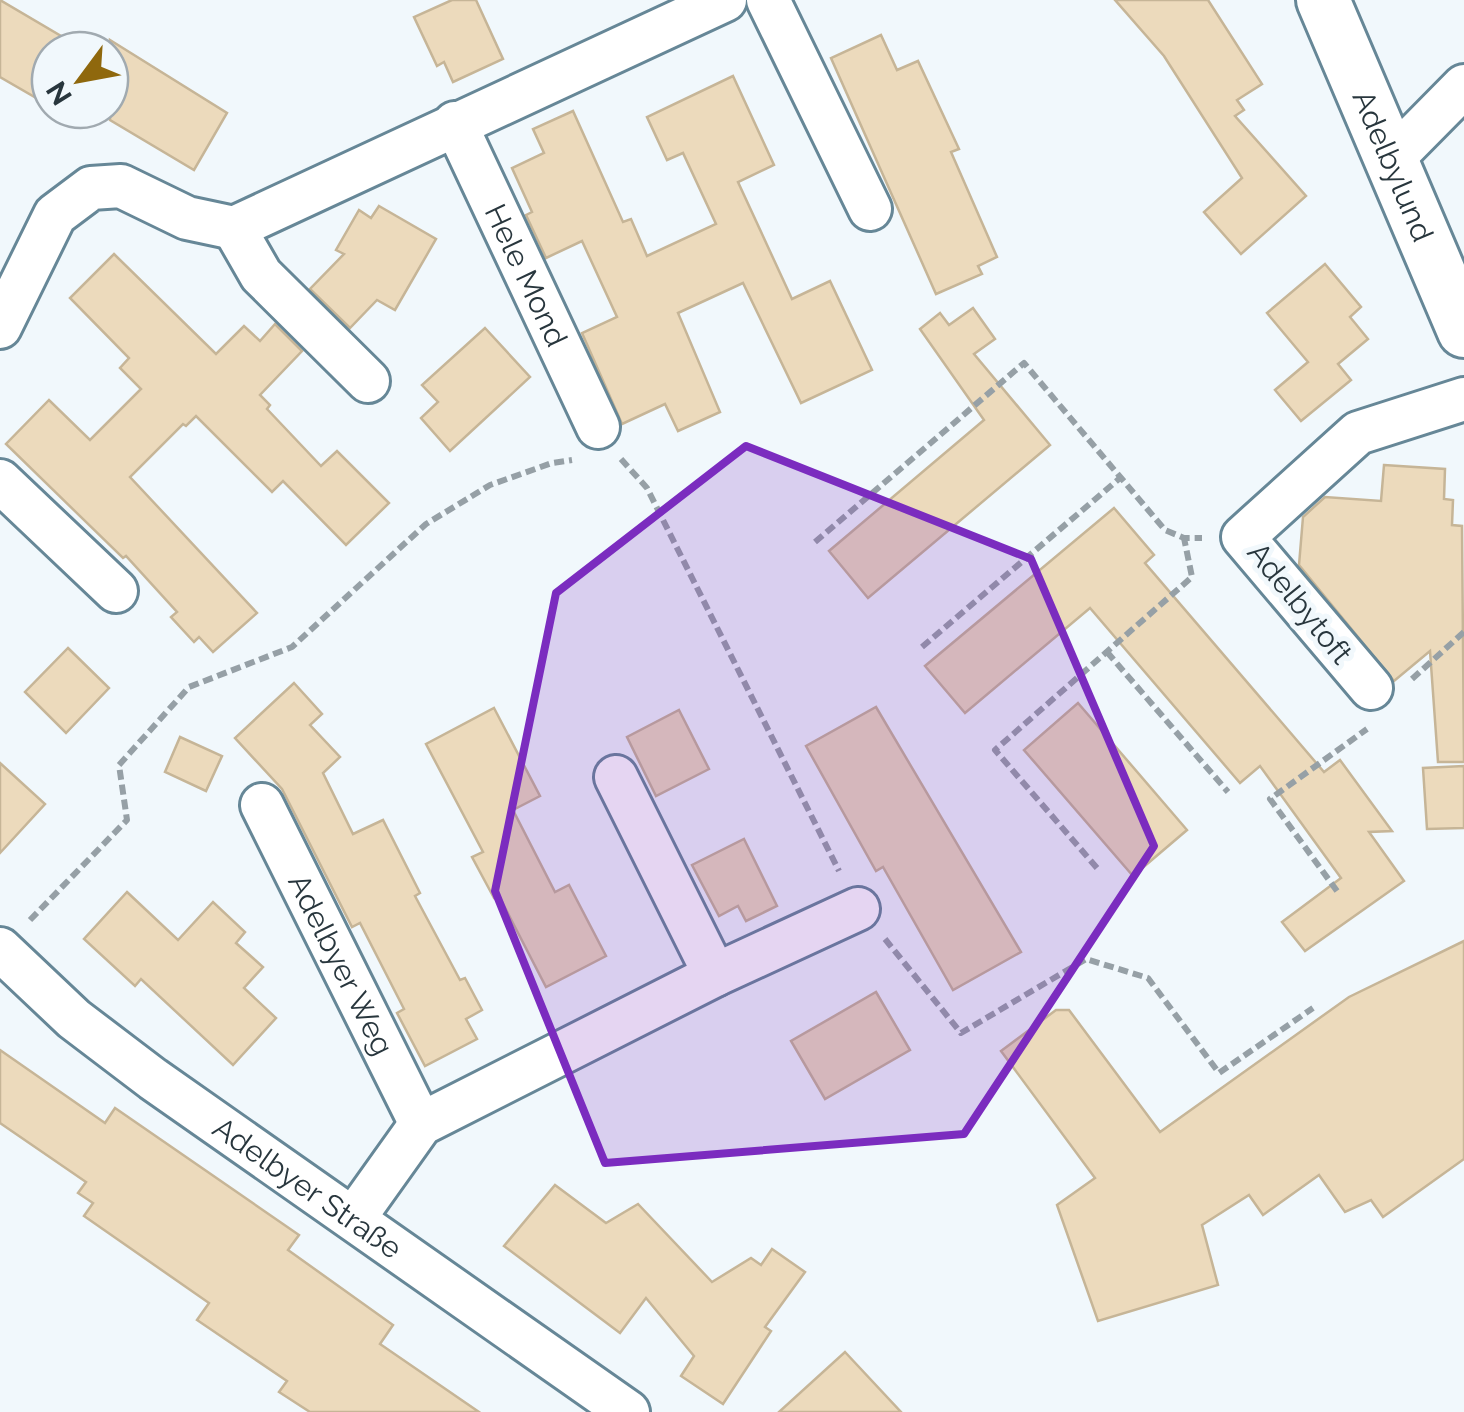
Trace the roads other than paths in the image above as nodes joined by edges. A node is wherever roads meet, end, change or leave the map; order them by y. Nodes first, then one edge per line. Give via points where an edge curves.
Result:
1 (725, 0) edge
2 (768, 0) edge
3 (1323, 0) edge
4 (675, 10) edge
5 (1464, 86) edge
6 (454, 123) junction
7 (1392, 158) junction
8 (870, 209) dead end
9 (234, 228) junction
10 (0, 327) edge
11 (1464, 332) edge
12 (368, 382) dead end
13 (1464, 399) edge
14 (608, 441) road end
15 (0, 482) edge
16 (116, 591) dead end
17 (1381, 699) road end
18 (616, 777) dead end
19 (262, 805) dead end
20 (858, 909) road end
21 (0, 950) edge
22 (716, 975) junction
23 (421, 1124) junction
24 (354, 1218) junction
25 (616, 1408) edge

1 - 4 street
2 - 8 street
3 - 7 street, Adelbylund
4 - 6 street
5 - 7 street
6 - 9 street
6 - 14 street, Hele Mond
7 - 11 street, Adelbylund
9 - 10 street via 187,218 122,186 91,188 56,215
9 - 12 street via 261,275
13 - 17 street, Adelbytoft via 1358,433 1243,537
15 - 16 street
18 - 22 street
19 - 23 street, Adelbyer Weg
20 - 22 street
21 - 24 street, Adelbyer Straße via 74,1019
22 - 23 street
23 - 24 street
24 - 25 street, Adelbyer Straße

